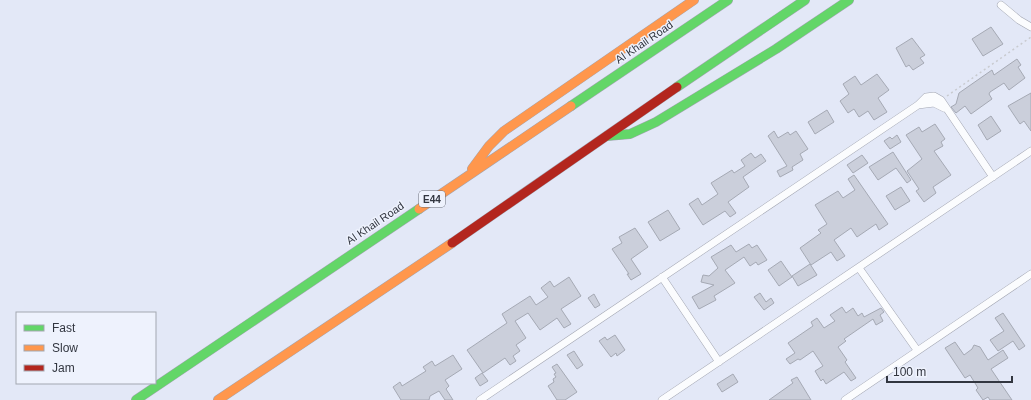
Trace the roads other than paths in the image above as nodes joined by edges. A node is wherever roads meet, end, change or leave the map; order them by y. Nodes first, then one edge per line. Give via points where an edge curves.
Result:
1 (694, 0) edge
2 (728, 0) edge
3 (805, 0) edge
4 (849, 0) edge
5 (1000, 5) dead end
6 (1031, 27) edge
7 (918, 105) junction
8 (946, 110) junction
9 (607, 136) junction
10 (1031, 151) edge
11 (470, 174) junction
12 (993, 176) junction
13 (859, 268) junction
14 (1031, 274) edge
15 (662, 277) junction
16 (917, 350) junction
17 (719, 362) junction
18 (136, 400) edge
19 (218, 400) edge
20 (480, 400) edge
21 (662, 400) edge
22 (845, 400) edge

1 - 11 highway via 504,131 488,146
2 - 11 highway, Al Khail Road / E44
3 - 9 highway
4 - 9 highway via 776,49 656,122 630,134
5 - 6 street
7 - 8 street via 934,102
7 - 8 street via 934,96 941,100
7 - 15 street
8 - 12 street
9 - 19 highway
10 - 12 street
11 - 18 highway, Al Khail Road / E44
12 - 13 street
13 - 16 street
13 - 17 street
14 - 16 street
15 - 17 street
15 - 20 street
16 - 22 street
17 - 21 street

